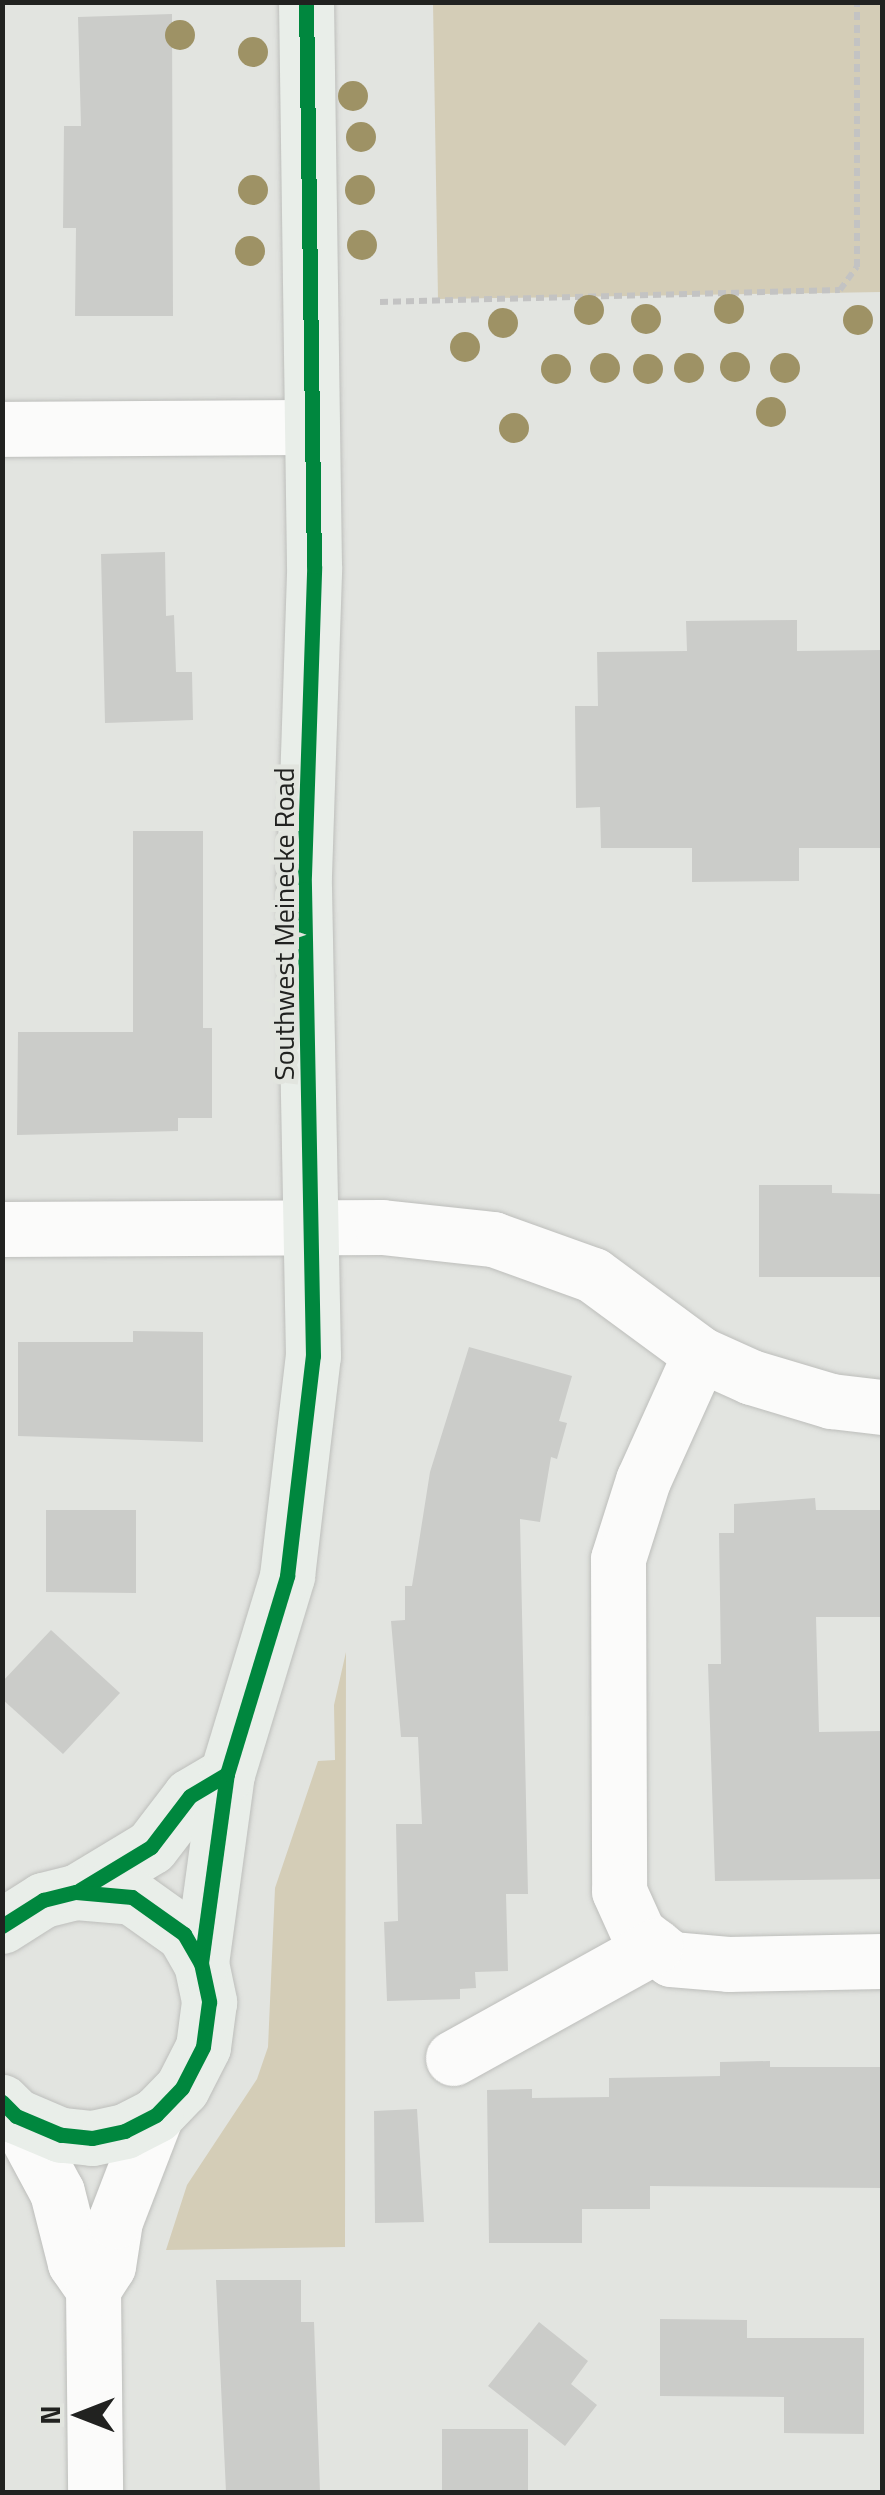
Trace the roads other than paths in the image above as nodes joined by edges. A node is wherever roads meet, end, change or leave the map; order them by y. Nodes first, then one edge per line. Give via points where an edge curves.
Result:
1 (306, 2) edge
2 (312, 427) junction
3 (2, 429) edge
4 (2, 1229) edge
5 (312, 1230) junction
6 (700, 1354) junction
7 (882, 1407) edge
8 (227, 1774) junction
9 (76, 1892) junction
10 (3, 1925) edge
11 (654, 1946) junction
12 (882, 1961) edge
13 (201, 1962) junction
14 (453, 2058) dead end
15 (9, 2109) edge
16 (156, 2114) junction
17 (93, 2289) junction
18 (95, 2492) edge

1 - 2 main road, Southwest Meinecke Road
2 - 3 street
2 - 5 main road, Southwest Meinecke Road via 304,874
4 - 5 street
5 - 6 street via 428,1230 537,1251 592,1275
5 - 8 main road, Southwest Meinecke Road via 313,1356 301,1495 266,1660
6 - 7 street via 796,1392
6 - 11 street via 625,1528 614,1590 619,1890 638,1932
8 - 9 main road via 190,1796 151,1847
8 - 13 main road, Southwest Meinecke Road
9 - 10 main road via 42,1900
9 - 13 main road via 109,1892 150,1907 184,1934
11 - 12 street via 697,1963
11 - 14 street
13 - 16 main road via 209,2002 203,2047 182,2088
15 - 16 main road via 61,2135 92,2138
15 - 17 street via 57,2192 76,2263
16 - 17 street via 115,2220 108,2266
17 - 18 street

